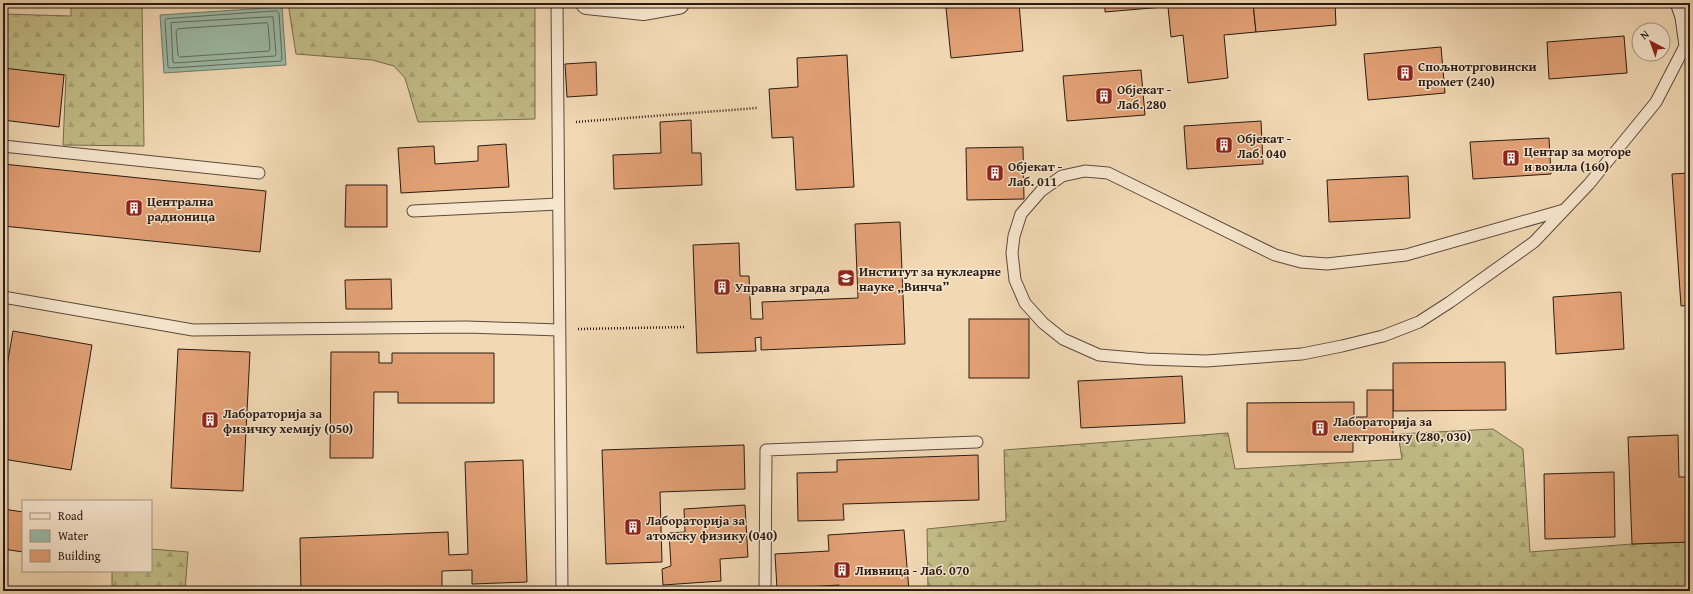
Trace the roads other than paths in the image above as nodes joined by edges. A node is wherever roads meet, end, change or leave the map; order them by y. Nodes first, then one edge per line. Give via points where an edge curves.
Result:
1 (557, 3) edge
2 (588, 3) edge
3 (678, 3) edge
4 (1676, 3) edge
5 (1690, 4) edge
6 (1685, 18) edge
7 (3, 146) edge
8 (259, 173) dead end
9 (558, 204) junction
10 (1564, 210) junction
11 (413, 212) dead end
12 (3, 297) edge
13 (559, 330) junction
14 (977, 442) dead end
15 (562, 591) edge
16 (765, 591) edge

1 - 9 lane
2 - 3 street via 644,9
4 - 6 lane
5 - 6 lane
6 - 10 lane via 1685,46 1656,102 1589,184
7 - 8 lane
9 - 11 lane
9 - 13 lane
10 - 10 lane via 1534,242 1419,322 1383,336 1302,354 1206,361 1099,356 1063,339 1043,324 1025,303 1015,280 1012,253 1021,214 1041,191 1062,176 1086,171 1108,173 1275,255 1327,264 1406,255
12 - 13 lane via 194,330 459,327
13 - 15 lane
14 - 16 lane via 766,450

